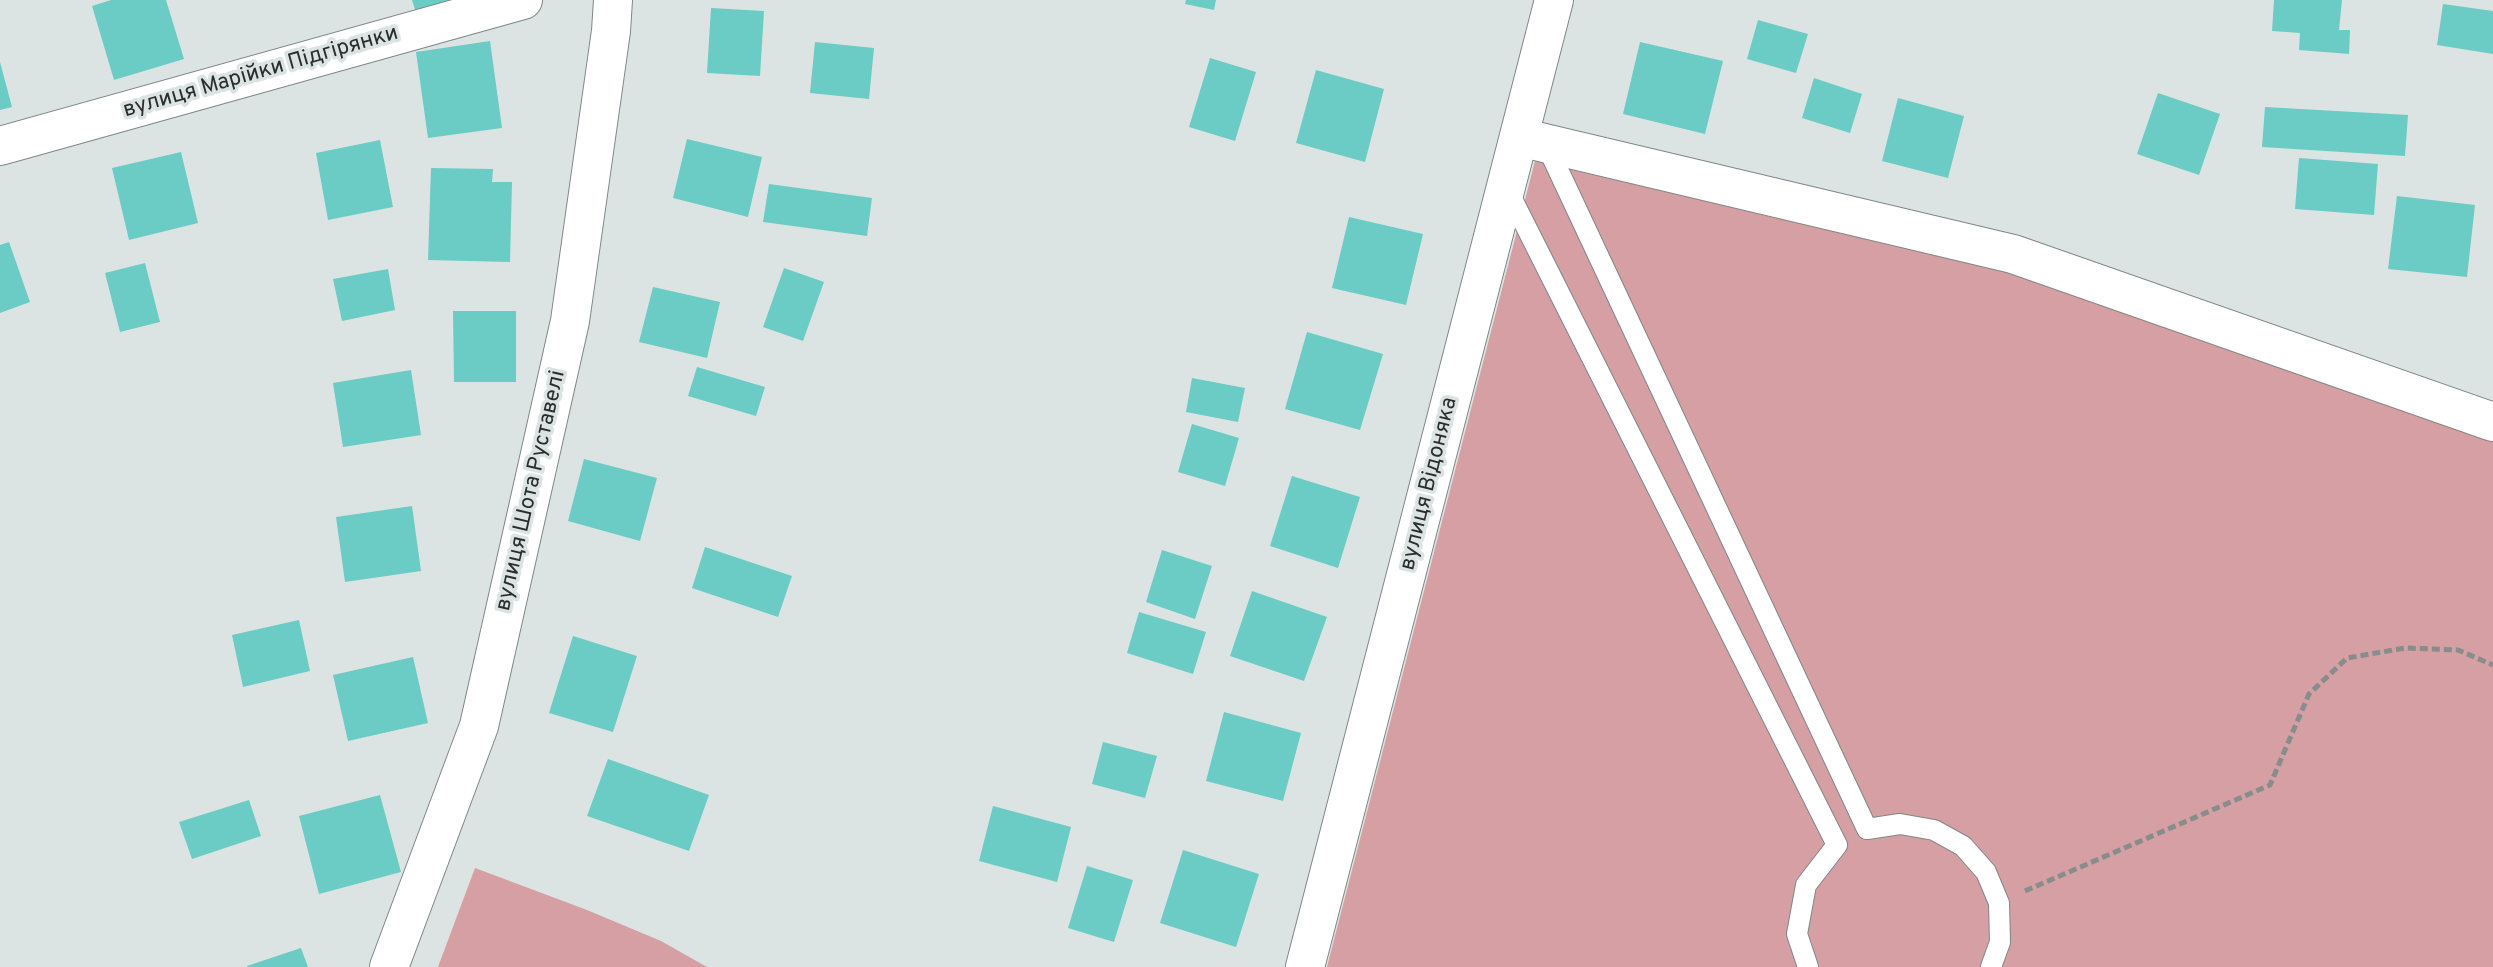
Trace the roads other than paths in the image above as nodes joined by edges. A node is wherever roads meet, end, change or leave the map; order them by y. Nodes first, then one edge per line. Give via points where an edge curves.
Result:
1 (523, 0) edge
2 (613, 0) edge
3 (1554, 0) edge
4 (1533, 140) junction
5 (0, 146) edge
6 (1507, 188) junction
7 (2493, 422) edge
8 (389, 967) edge
9 (1305, 967) edge
10 (1808, 967) edge
11 (1991, 967) edge

1 - 5 street, вулиця Марійки Підгірянки
2 - 8 street, вулиця Шота Руставелі via 570,321 482,710
3 - 4 street, вулиця Відоняка
4 - 6 street, вулиця Відоняка
4 - 7 street via 2013,254
4 - 11 lane via 1867,829 1900,824 1934,830 1963,846 1986,872 1999,903 2000,942
6 - 9 street, вулиця Відоняка
6 - 10 lane via 1837,845 1806,885 1797,934

